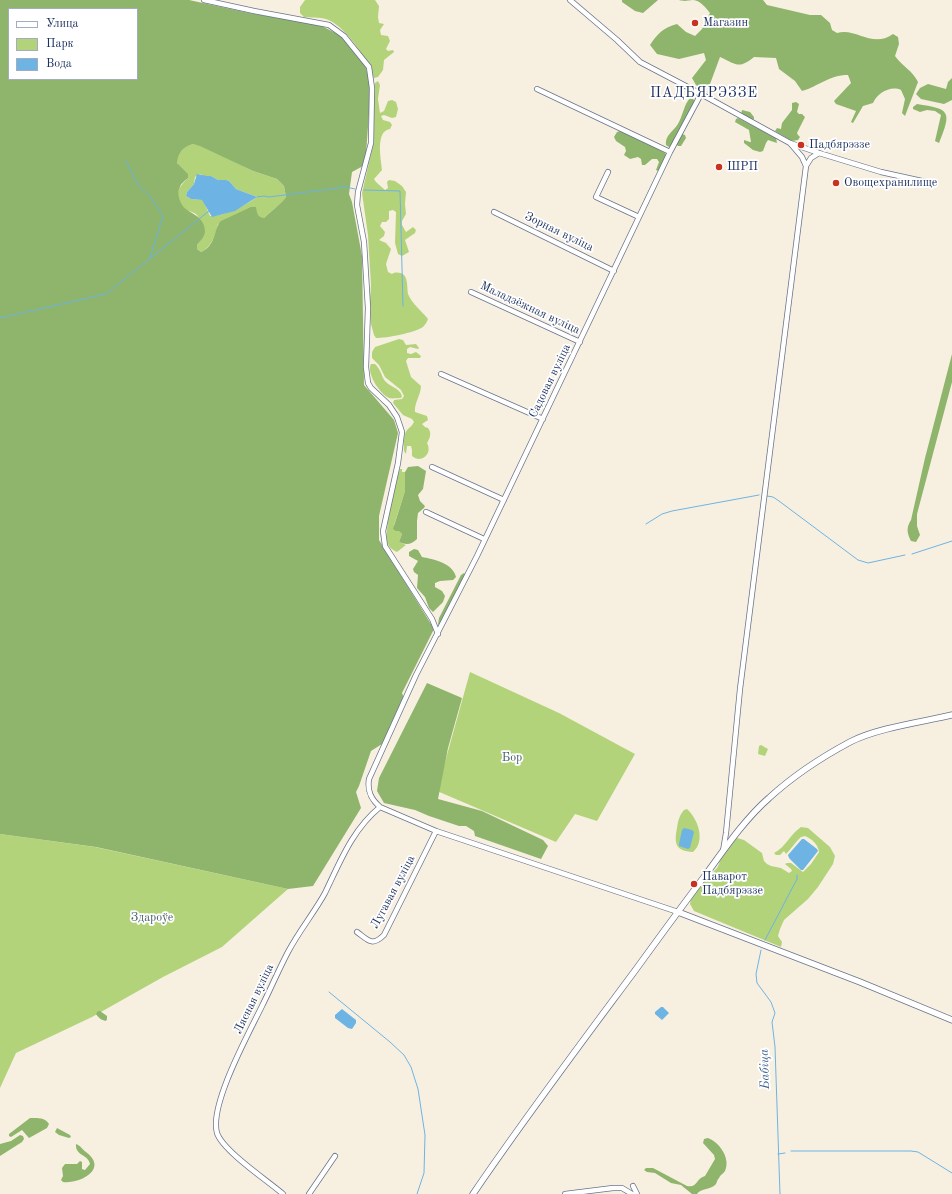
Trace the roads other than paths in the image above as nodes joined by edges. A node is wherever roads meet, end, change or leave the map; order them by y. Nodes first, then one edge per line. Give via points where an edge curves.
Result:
1 (204, 0) edge
2 (570, 0) edge
3 (537, 89) dead end
4 (701, 94) junction
5 (790, 143) junction
6 (670, 152) junction
7 (819, 153) junction
8 (806, 166) junction
9 (608, 172) dead end
10 (931, 183) dead end
11 (494, 212) dead end
12 (639, 217) junction
13 (614, 271) junction
14 (471, 292) dead end
15 (580, 342) junction
16 (441, 374) dead end
17 (543, 419) junction
18 (432, 467) dead end
19 (504, 500) junction
20 (426, 512) dead end
21 (484, 539) junction
22 (438, 634) junction
23 (952, 715) edge
24 (380, 807) junction
25 (436, 831) junction
26 (726, 833) junction
27 (734, 837) junction
28 (723, 851) junction
29 (678, 912) junction
30 (357, 932) dead end
31 (952, 1020) edge
32 (335, 1156) dead end
33 (633, 1186) dead end
34 (283, 1194) edge
35 (309, 1194) edge
36 (473, 1194) edge
37 (565, 1194) edge
38 (632, 1194) edge
39 (638, 1194) edge

1 - 22 street via 328,25 344,36 369,67 372,88 371,144 357,205 364,242 368,308 366,367 368,383 389,405 397,417 402,432 383,539 432,619
2 - 4 street via 640,62
3 - 6 street
4 - 5 street
4 - 6 street, Садовая вуліца
5 - 7 street
5 - 8 street
6 - 12 street, Садовая вуліца
7 - 8 street via 811,158
7 - 10 street via 881,172
8 - 26 street via 741,681
9 - 12 street via 596,197
11 - 13 street, Зорная вуліца
12 - 13 street, Садовая вуліца
13 - 15 street, Садовая вуліца
14 - 15 street, Маладзёжная вуліца
15 - 17 street, Садовая вуліца
16 - 17 street
17 - 19 street, Садовая вуліца
18 - 19 street
19 - 21 street, Садовая вуліца
20 - 21 street
21 - 22 street, Садовая вуліца
22 - 24 street, Садовая вуліца via 416,675 369,779 370,793
23 - 27 street via 852,741 820,760 769,797
24 - 25 street
24 - 34 street, Лясная вуліца via 361,826 349,844 324,893 287,952 236,1059 218,1112 216,1124 224,1144
25 - 29 street
25 - 30 street, Лугавая вуліца via 384,935 372,942
26 - 27 street
26 - 28 street
27 - 28 street
28 - 29 street
29 - 31 street
29 - 36 street
32 - 35 street
33 - 39 street
37 - 38 street via 612,1188 622,1188

